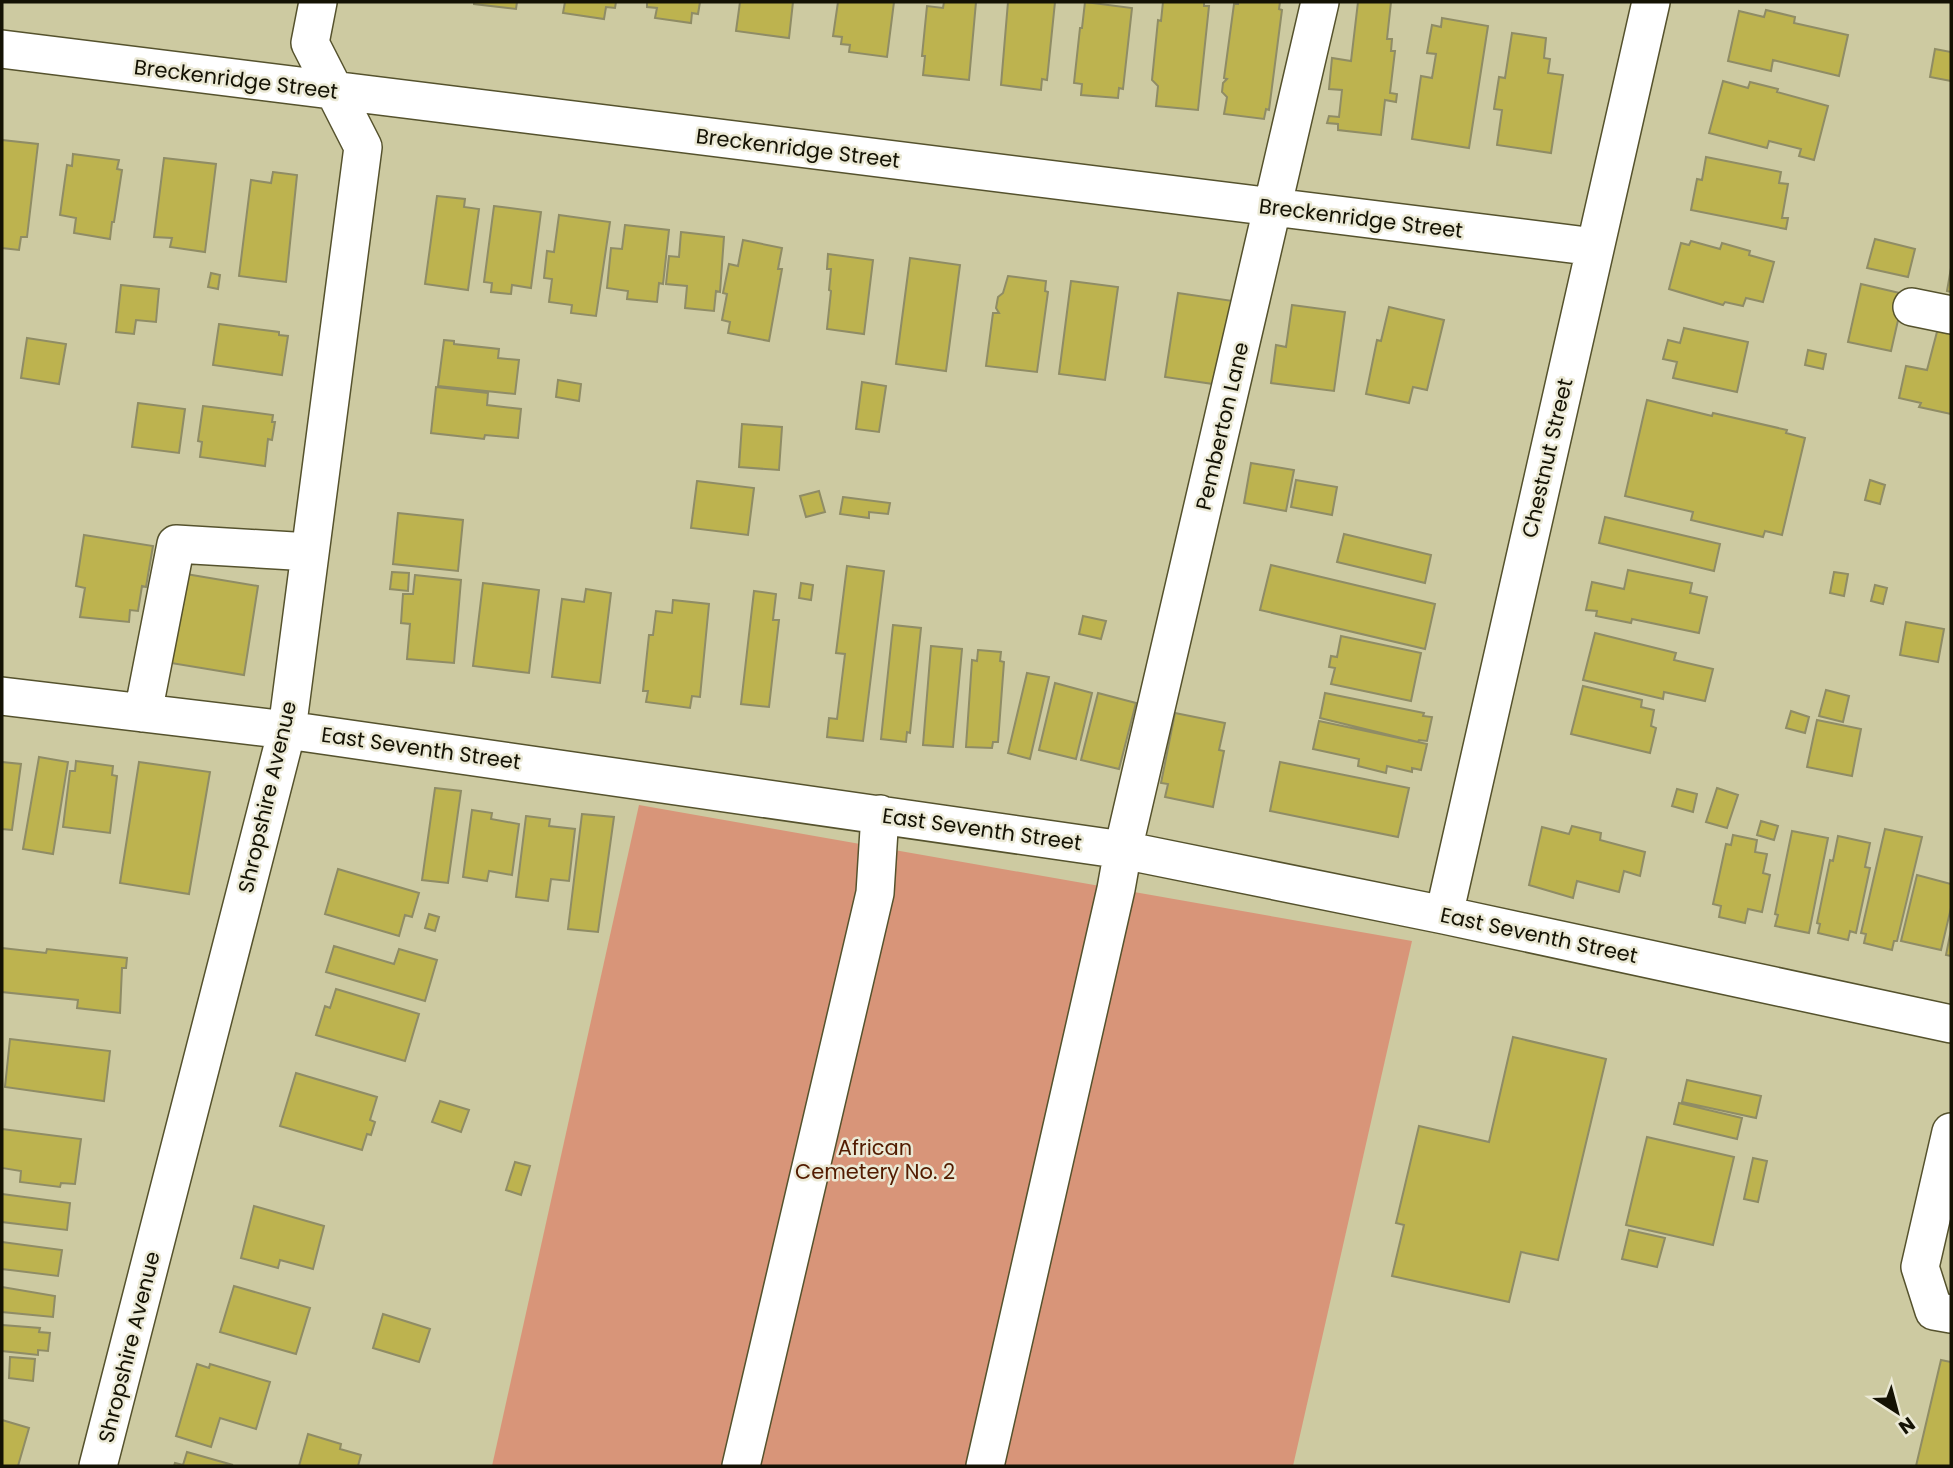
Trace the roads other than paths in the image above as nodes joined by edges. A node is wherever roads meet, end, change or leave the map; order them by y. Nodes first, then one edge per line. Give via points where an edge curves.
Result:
1 (318, 2) edge
2 (1321, 2) edge
3 (1651, 2) edge
4 (2, 49) edge
5 (332, 91) junction
6 (1273, 207) junction
7 (1595, 247) junction
8 (1912, 307) dead end
9 (1951, 315) edge
10 (310, 552) junction
11 (2, 696) edge
12 (143, 713) junction
13 (287, 730) junction
14 (880, 814) junction
15 (1123, 850) junction
16 (1444, 915) junction
17 (1951, 1024) edge
18 (1951, 1132) edge
19 (1951, 1314) edge
20 (98, 1466) edge
21 (741, 1466) edge
22 (985, 1466) edge

1 - 5 street, Shropshire Avenue via 310,43
2 - 6 street, Pemberton Lane
3 - 7 street, Chestnut Street
4 - 5 street, Breckenridge Street
5 - 6 street, Breckenridge Street
5 - 10 street, Shropshire Avenue via 363,147
6 - 7 street, Breckenridge Street
6 - 15 street, Pemberton Lane
7 - 16 street, Chestnut Street
8 - 9 street
10 - 12 street via 176,544
10 - 13 street, Shropshire Avenue
11 - 12 street, East Seventh Street
12 - 13 street, East Seventh Street
13 - 14 street, East Seventh Street
13 - 20 street, Shropshire Avenue
14 - 15 street, East Seventh Street
14 - 21 street via 874,893
15 - 16 street, East Seventh Street
15 - 22 street, Pemberton Lane
16 - 17 street, East Seventh Street
18 - 19 street via 1920,1267 1934,1311

